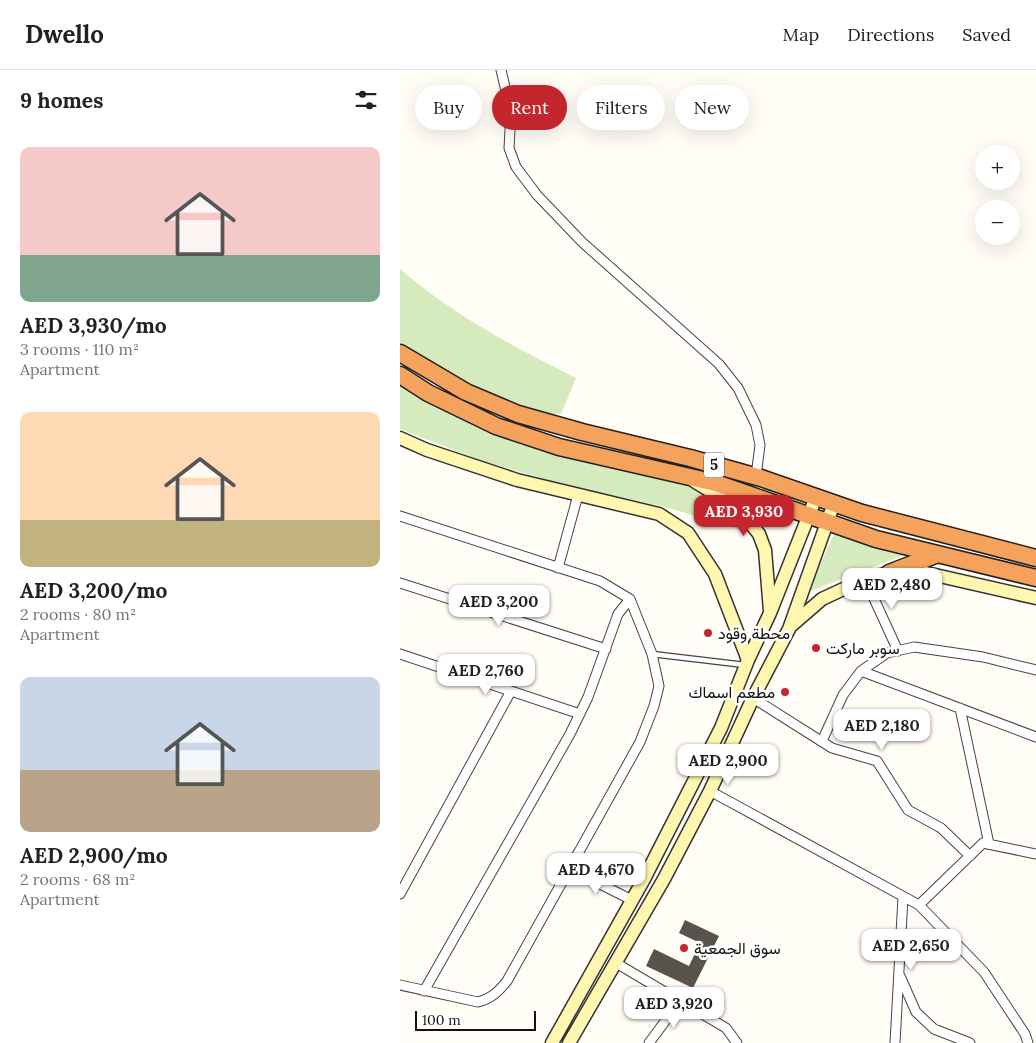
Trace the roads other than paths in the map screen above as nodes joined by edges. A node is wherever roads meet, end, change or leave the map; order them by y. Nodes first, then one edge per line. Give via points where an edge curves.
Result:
1 (501, 70) edge
2 (400, 353) edge
3 (400, 375) edge
4 (400, 438) edge
5 (756, 476) junction
6 (688, 477) junction
7 (578, 494) junction
8 (816, 497) junction
9 (834, 503) junction
10 (400, 516) edge
11 (810, 516) junction
12 (826, 522) junction
13 (938, 554) junction
14 (1036, 558) edge
15 (558, 568) junction
16 (889, 573) junction
17 (1036, 578) edge
18 (865, 579) junction
19 (400, 583) edge
20 (1036, 598) edge
21 (630, 599) junction
22 (770, 613) junction
23 (789, 629) junction
24 (606, 649) junction
25 (898, 651) junction
26 (400, 654) edge
27 (652, 654) junction
28 (747, 663) junction
29 (1036, 670) edge
30 (861, 671) junction
31 (511, 691) junction
32 (753, 698) junction
33 (960, 708) junction
34 (580, 714) junction
35 (1036, 737) edge
36 (822, 741) junction
37 (692, 785) junction
38 (709, 793) junction
39 (989, 844) junction
40 (1036, 854) edge
41 (970, 856) junction
42 (570, 869) junction
43 (400, 894) edge
44 (904, 897) junction
45 (632, 900) junction
46 (919, 906) junction
47 (616, 964) junction
48 (899, 973) junction
49 (400, 985) edge
50 (424, 991) junction
51 (680, 1001) junction
52 (653, 1041) edge
53 (552, 1043) edge
54 (569, 1043) edge
55 (737, 1043) edge
56 (895, 1043) edge
57 (970, 1043) edge
58 (1028, 1043) edge

1 - 5 street via 510,112 509,148 516,167 537,195 582,242 719,364 738,388 756,424 760,445
2 - 5 highway, 5 via 466,392 518,414
3 - 6 highway, 5 via 428,393 496,426 559,447
4 - 7 street via 517,480
5 - 8 highway, 5
6 - 11 highway, 5 via 716,483
6 - 22 street via 727,501 759,534 765,550
7 - 15 street
7 - 28 street via 659,514 688,533 715,574
8 - 9 highway, 5
8 - 11 street
9 - 12 street
9 - 14 highway, 5
10 - 15 street
11 - 12 highway, 5
11 - 22 street
12 - 13 highway, 5 via 876,539
12 - 23 street
13 - 16 highway
13 - 17 highway, 5
15 - 21 street via 600,581
16 - 18 street
16 - 20 street via 922,572
18 - 23 street via 822,599
18 - 25 street
19 - 24 street
21 - 24 street via 618,614
21 - 27 street
22 - 28 street
23 - 32 street
24 - 34 street
25 - 29 street via 914,647 983,657
25 - 30 street via 887,653
26 - 31 street
27 - 28 lane
27 - 42 street via 659,686 654,706 640,742
28 - 37 street via 722,728
30 - 33 street
30 - 36 street via 843,695
31 - 34 street
31 - 43 street
32 - 36 street
32 - 38 street
33 - 35 street
33 - 39 street
34 - 50 street
36 - 41 street via 832,748 878,761 908,810 941,828
37 - 38 street
37 - 45 street
38 - 44 street
38 - 47 street
39 - 40 street
39 - 41 street via 983,843
41 - 46 street
42 - 45 street
42 - 50 street via 498,992 478,1002
44 - 46 street
44 - 48 street
45 - 53 street
46 - 58 street via 984,972
47 - 51 street
47 - 54 street
48 - 56 street
48 - 57 street via 916,1012 934,1028
49 - 50 street
51 - 52 street
51 - 55 street via 726,1028

